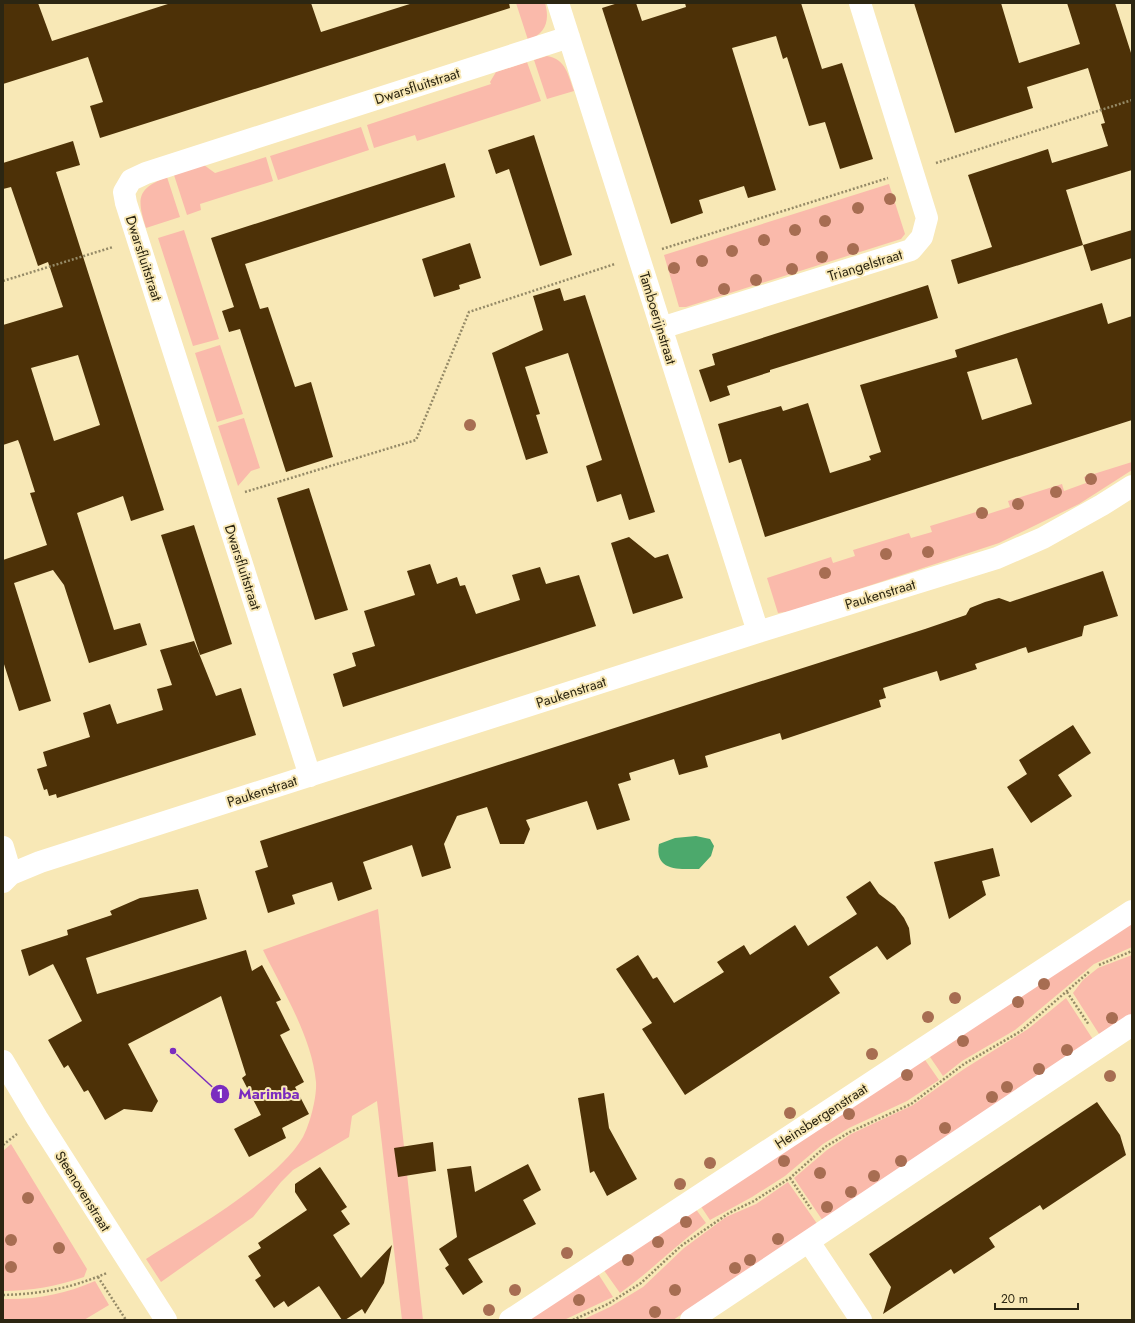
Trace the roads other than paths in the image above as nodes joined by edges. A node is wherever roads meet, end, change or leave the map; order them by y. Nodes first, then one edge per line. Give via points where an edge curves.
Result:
1 (558, 3) edge
2 (860, 3) edge
3 (569, 37) junction
4 (661, 328) junction
5 (1132, 486) edge
6 (758, 632) junction
7 (310, 776) junction
8 (3, 847) edge
9 (7, 878) edge
10 (1132, 911) edge
11 (1130, 1031) edge
12 (3, 1060) edge
13 (817, 1236) junction
14 (166, 1320) edge
15 (510, 1320) edge
16 (691, 1320) edge
17 (861, 1320) edge

1 - 3 street, Tamboerijnstraat
2 - 4 street, Triangelstraat via 927,218 922,237 911,250
3 - 4 street, Tamboerijnstraat
3 - 7 street, Dwarsfluitstraat via 146,173 132,180 124,192
4 - 6 street, Tamboerijnstraat
5 - 6 street, Paukenstraat via 1043,538 997,558
6 - 7 street, Paukenstraat
7 - 9 street, Paukenstraat via 40,862
8 - 9 street
10 - 15 street, Heinsbergenstraat
11 - 13 street via 1102,1046
12 - 14 street, Steenovenstraat via 37,1118
13 - 16 street
13 - 17 street

